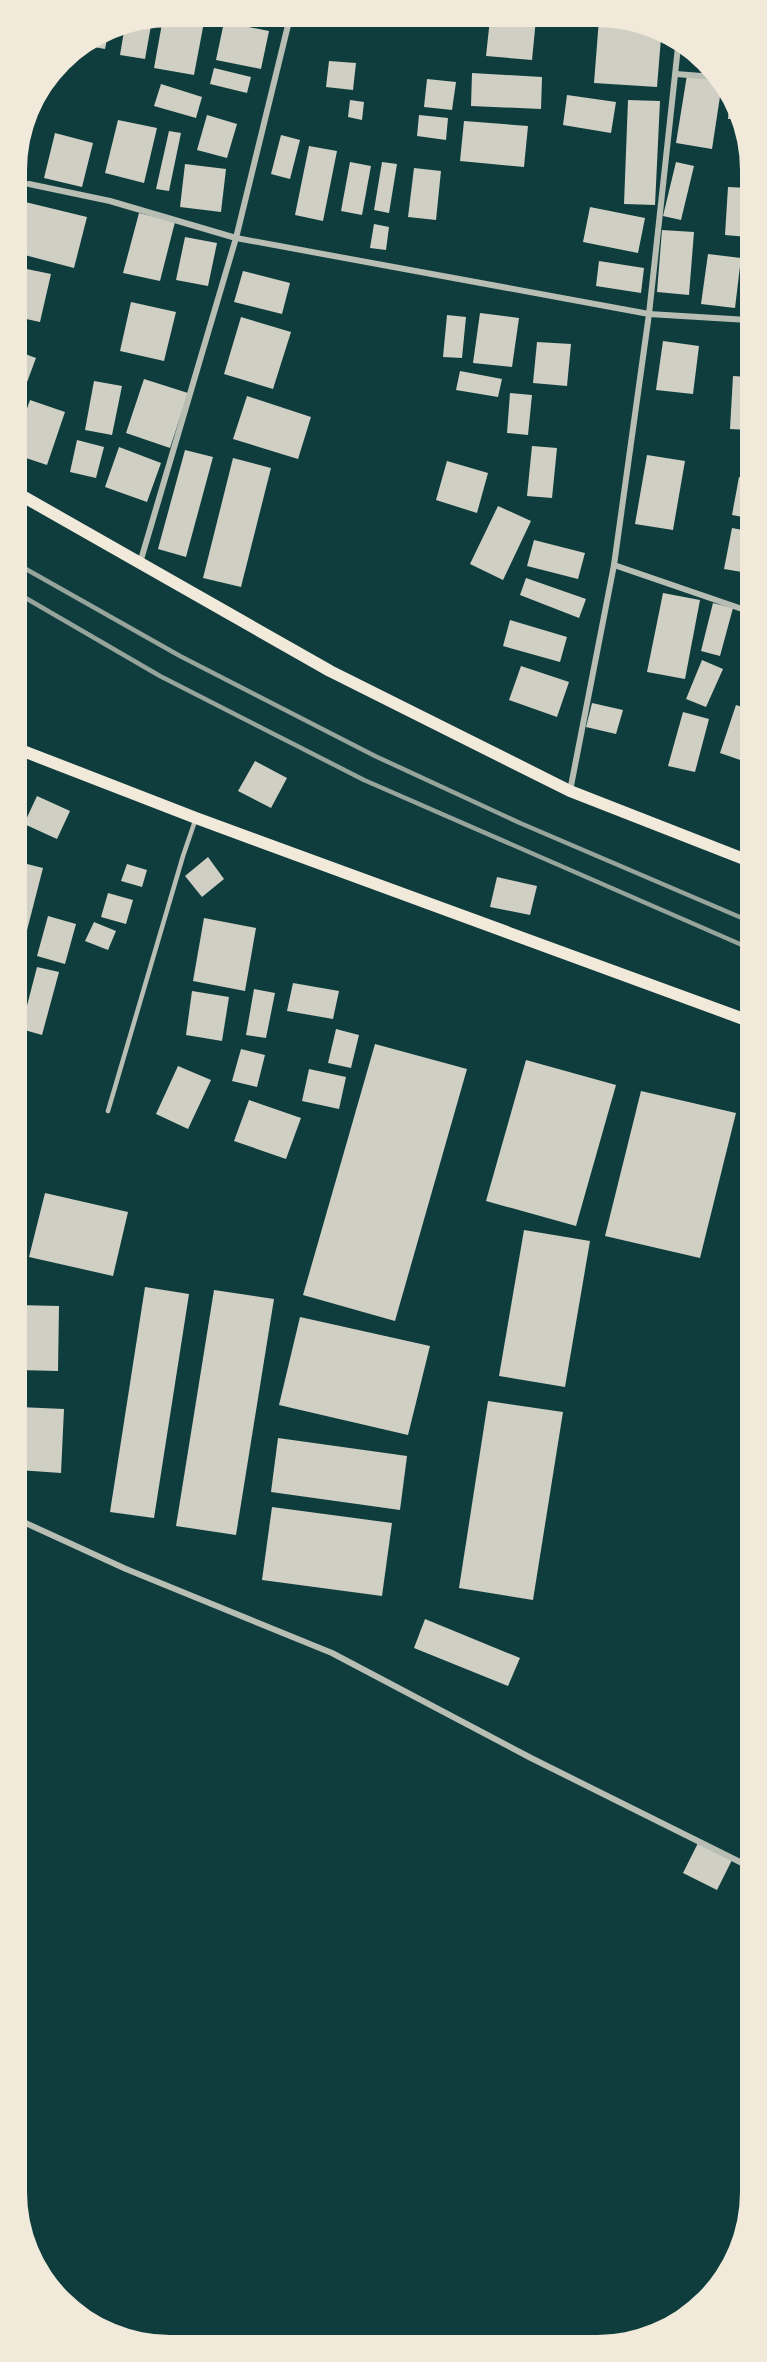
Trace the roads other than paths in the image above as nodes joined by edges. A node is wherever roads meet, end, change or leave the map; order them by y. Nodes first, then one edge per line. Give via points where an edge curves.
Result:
1 (288, 27) edge
2 (678, 52) edge
3 (676, 74) junction
4 (705, 76) edge
5 (29, 184) dead end
6 (236, 238) junction
7 (649, 314) junction
8 (740, 320) edge
9 (27, 499) edge
10 (140, 564) junction
11 (614, 565) junction
12 (740, 608) edge
13 (27, 752) edge
14 (570, 791) junction
15 (196, 818) junction
16 (740, 858) edge
17 (740, 1019) edge
18 (108, 1111) dead end
19 (27, 1524) edge
20 (740, 1862) edge

1 - 6 street
2 - 3 street
3 - 4 street
3 - 7 street
5 - 6 street via 110,201
6 - 7 street
6 - 10 street
7 - 8 street
7 - 11 street
9 - 10 main road
10 - 14 main road via 330,671
11 - 12 street
11 - 14 street
13 - 15 main road
14 - 16 main road
15 - 17 main road
15 - 18 lane
19 - 20 street via 332,1653

